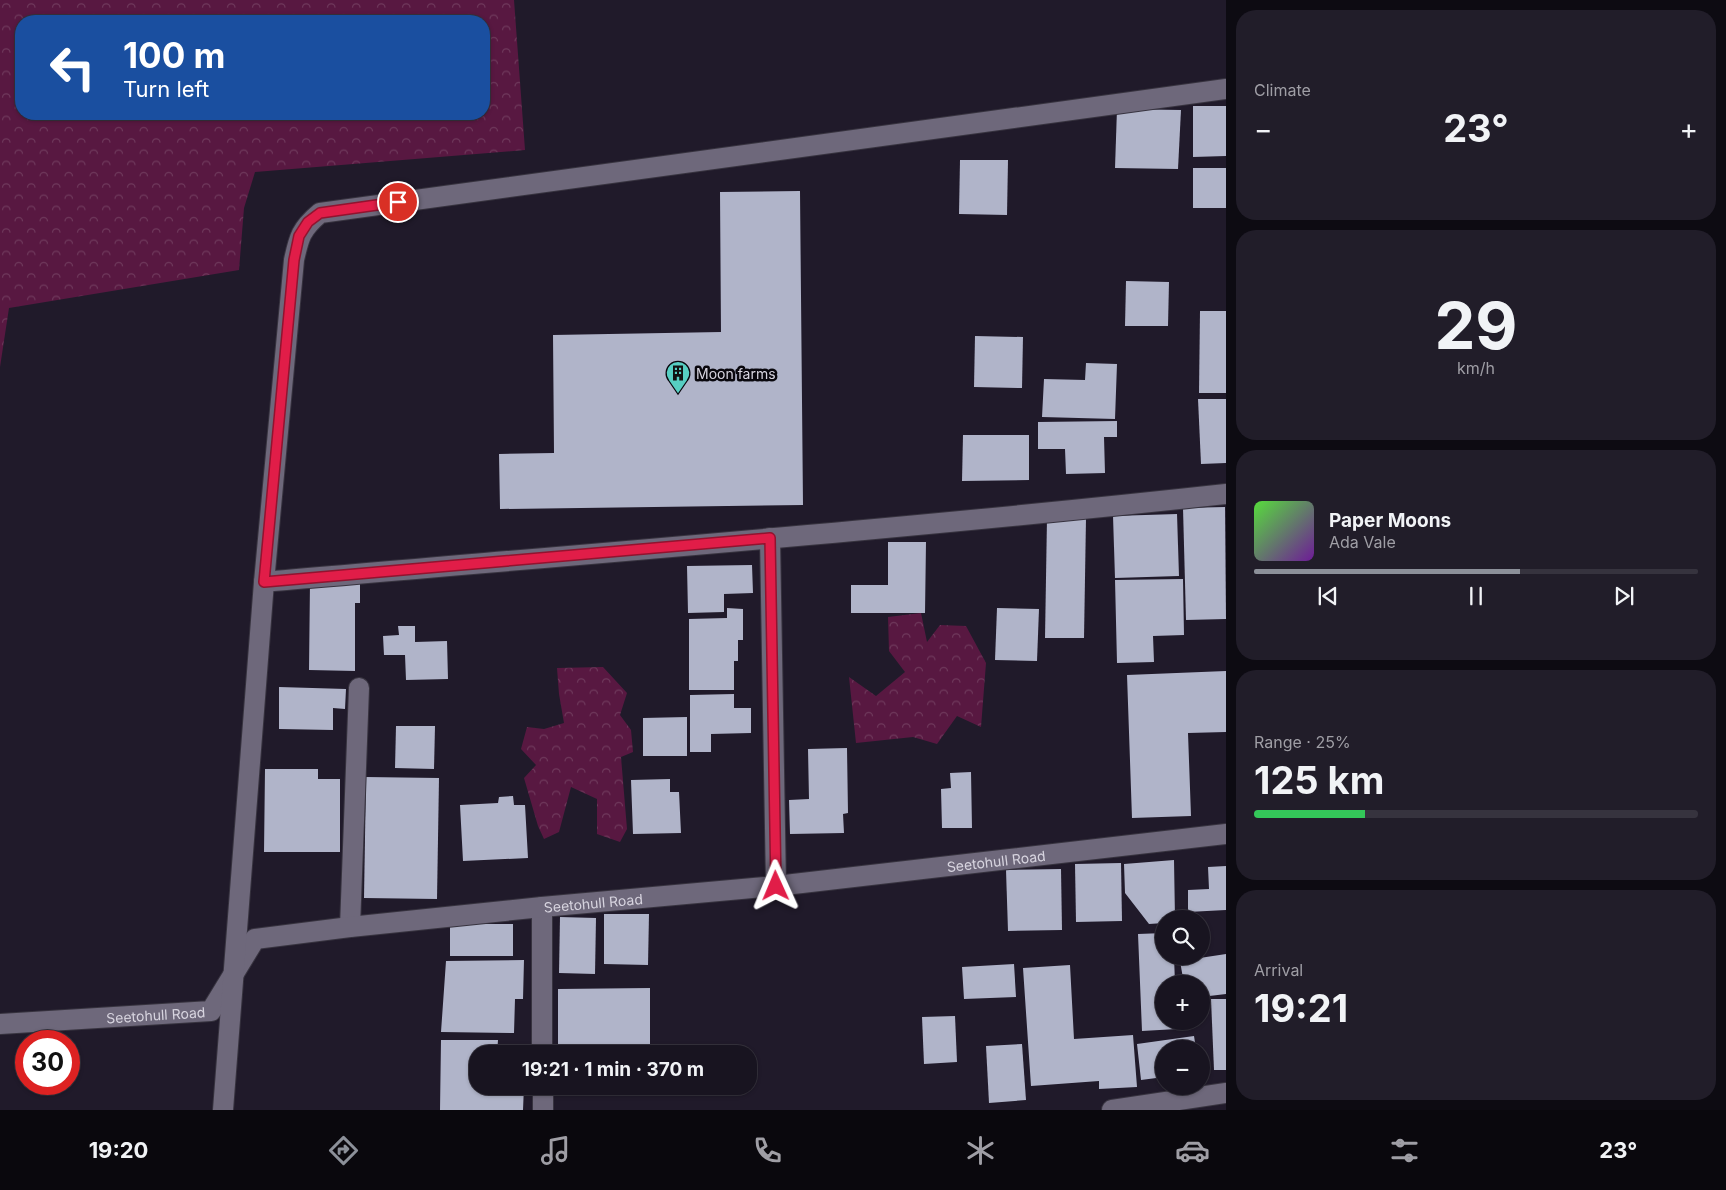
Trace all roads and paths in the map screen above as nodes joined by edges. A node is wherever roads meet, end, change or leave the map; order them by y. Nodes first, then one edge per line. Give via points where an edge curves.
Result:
1 (1226, 89) edge
2 (1226, 494) edge
3 (770, 538) junction
4 (264, 582) junction
5 (359, 688) dead end
6 (1226, 834) edge
7 (776, 886) junction
8 (542, 907) junction
9 (350, 927) junction
10 (234, 974) junction
11 (0, 1024) edge
12 (542, 1045) edge
13 (1226, 1093) edge
14 (542, 1095) edge
15 (224, 1110) edge
16 (543, 1110) edge
17 (1112, 1110) edge

1 - 4 street via 320,213 308,222 299,236 294,260
2 - 3 street
3 - 4 street
3 - 7 street
4 - 10 street
5 - 9 street
6 - 7 street, Seetohull Road
7 - 8 street, Seetohull Road
8 - 9 street, Seetohull Road
8 - 12 street
9 - 10 street, Seetohull Road via 255,939
10 - 11 street, Seetohull Road via 211,1011
10 - 15 street
13 - 17 street
14 - 16 street

